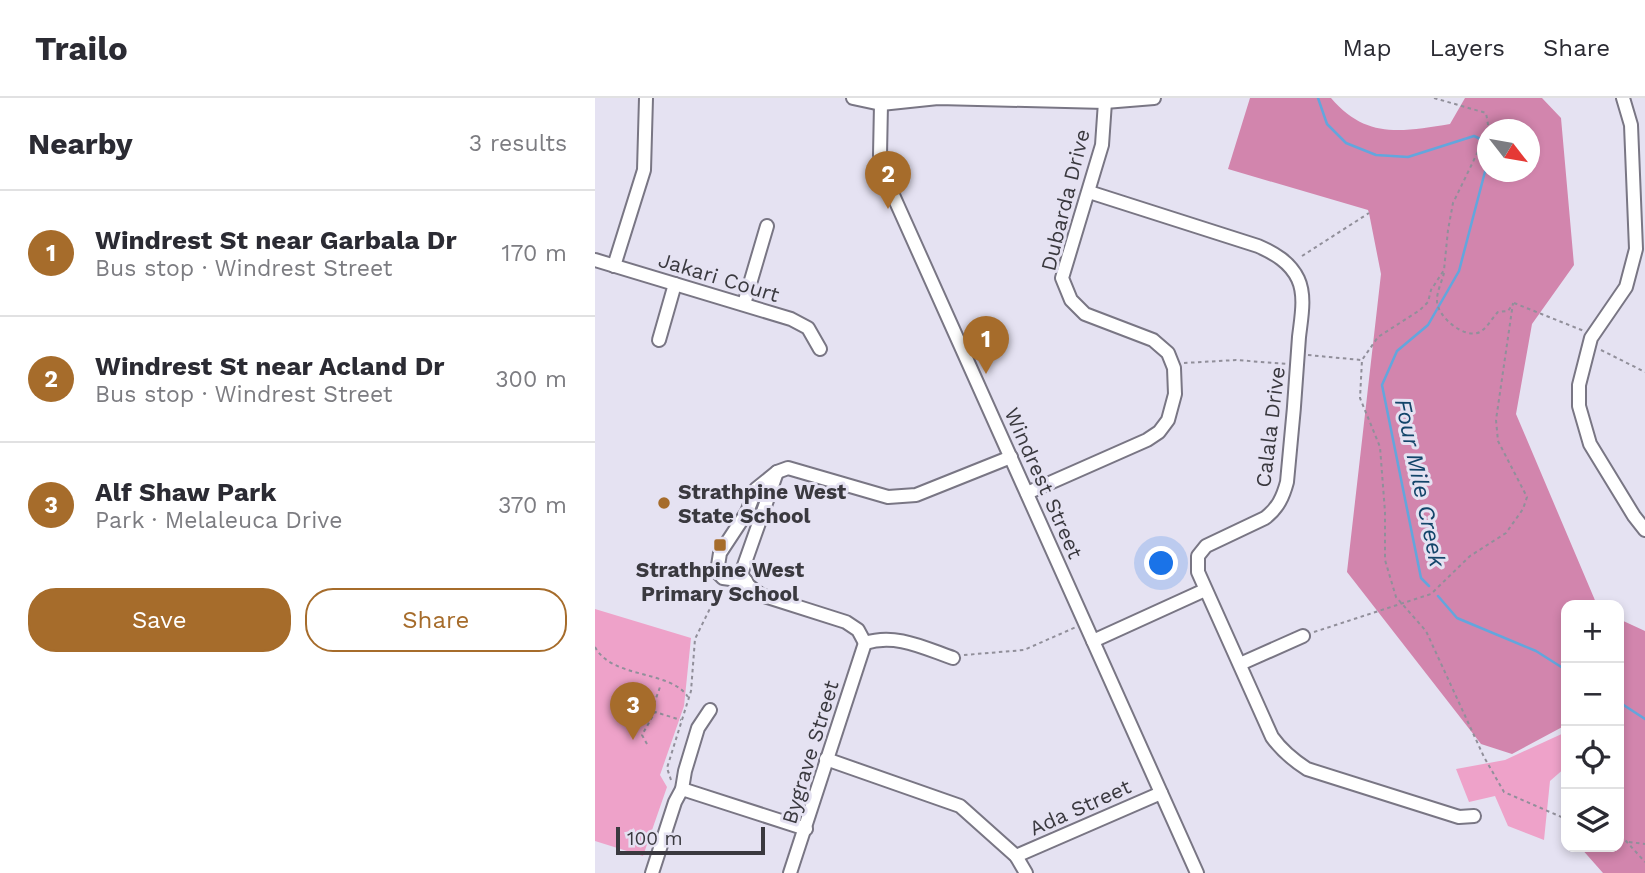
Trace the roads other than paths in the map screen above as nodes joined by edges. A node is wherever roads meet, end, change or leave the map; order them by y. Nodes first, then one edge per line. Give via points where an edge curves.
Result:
1 (646, 98) edge
2 (853, 98) edge
3 (938, 98) edge
4 (1154, 98) edge
5 (1623, 98) edge
6 (1105, 102) junction
7 (881, 104) junction
8 (1089, 192) junction
9 (767, 226) dead end
10 (595, 260) edge
11 (614, 266) junction
12 (675, 284) junction
13 (744, 304) junction
14 (659, 340) dead end
15 (820, 349) dead end
16 (1011, 457) junction
17 (777, 472) junction
18 (1027, 493) junction
19 (1645, 530) edge
20 (746, 581) junction
21 (1205, 590) junction
22 (1303, 636) road end
23 (1093, 641) junction
24 (865, 643) junction
25 (953, 658) road end
26 (1240, 664) junction
27 (710, 710) dead end
28 (826, 759) junction
29 (677, 785) junction
30 (1161, 793) junction
31 (1474, 816) dead end
32 (806, 828) junction
33 (1016, 856) junction
34 (652, 873) edge
35 (790, 873) edge
36 (1025, 873) edge
37 (1197, 873) edge

1 - 11 street via 644,170
2 - 7 street
3 - 6 street
3 - 7 street
4 - 6 street
5 - 19 street via 1632,124 1636,249 1626,287 1587,338 1579,385 1590,444
6 - 8 street, Dubarda Drive via 1102,145
7 - 16 street, Windrest Street via 884,174
8 - 18 street, Dubarda Drive via 1062,278 1070,300 1085,314 1153,340 1168,353 1175,394 1168,420 1159,432
8 - 21 street, Calala Drive via 1275,254 1294,274 1302,294 1284,493 1273,512 1206,546 1198,556
9 - 13 street
10 - 11 street, Jakari Court
11 - 12 street, Jakari Court
12 - 13 street, Jakari Court
12 - 14 street
13 - 15 street, Jakari Court via 808,328
16 - 17 street via 916,495 888,497 788,468
16 - 18 street, Windrest Street
17 - 20 street via 741,574
17 - 20 street via 756,489 720,553 717,572 723,578
18 - 23 street, Windrest Street
20 - 24 street via 761,595 846,622 858,630
21 - 23 street
21 - 26 street, Calala Drive
22 - 26 street
23 - 30 street, Windrest Street
24 - 25 street via 899,639
24 - 28 street, Bygrave Street
26 - 31 street, Calala Drive via 1272,737 1293,760 1307,769 1459,817
27 - 29 street via 698,728
28 - 32 street, Bygrave Street
28 - 33 street via 960,806
29 - 32 street
29 - 34 street
30 - 33 street, Ada Street
30 - 37 street, Windrest Street
32 - 35 street, Bygrave Street
33 - 36 street

